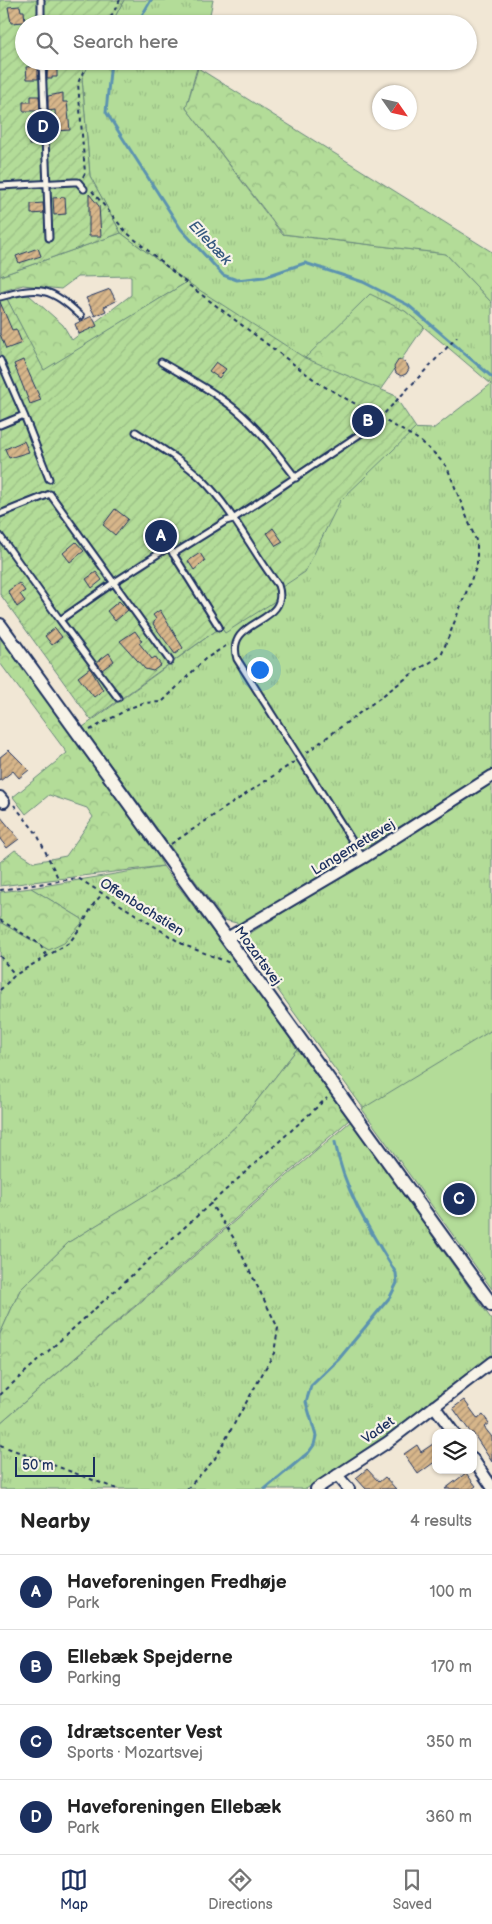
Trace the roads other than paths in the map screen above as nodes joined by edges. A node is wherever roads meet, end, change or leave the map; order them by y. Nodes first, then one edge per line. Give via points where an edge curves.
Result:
1 (41, 0) edge
2 (41, 15) edge
3 (42, 70) edge
4 (46, 182) junction
5 (0, 186) edge
6 (84, 189) dead end
7 (48, 238) dead end
8 (0, 297) edge
9 (81, 316) dead end
10 (0, 360) edge
11 (161, 362) dead end
12 (24, 415) junction
13 (0, 425) edge
14 (372, 426) road end
15 (136, 432) dead end
16 (296, 478) junction
17 (49, 479) dead end
18 (0, 514) edge
19 (233, 519) junction
20 (165, 531) dead end
21 (0, 536) edge
22 (169, 547) junction
23 (173, 554) junction
24 (113, 582) junction
25 (60, 620) junction
26 (0, 624) edge
27 (218, 627) dead end
28 (170, 661) dead end
29 (118, 698) dead end
30 (492, 776) edge
31 (363, 858) junction
32 (227, 938) junction
33 (492, 1305) edge
34 (492, 1362) edge
35 (434, 1406) junction
36 (451, 1429) edge
37 (477, 1465) edge
38 (337, 1475) junction
39 (492, 1487) edge
40 (316, 1489) edge
41 (349, 1489) edge

1 - 2 lane
3 - 4 lane
4 - 5 lane
4 - 6 lane via 78,182
4 - 7 lane
8 - 9 lane via 28,289 47,291
10 - 12 lane
11 - 16 lane via 241,414
12 - 13 lane
12 - 17 lane
14 - 16 lane
15 - 19 lane via 202,479
16 - 19 lane
18 - 24 lane via 50,494
19 - 23 lane
19 - 31 lane via 278,585 280,600 275,610 235,640 237,659
20 - 22 lane
21 - 25 lane
22 - 23 lane
22 - 24 lane
23 - 27 lane
24 - 25 lane
24 - 28 lane
25 - 29 lane
26 - 32 street, Mozartsvej
30 - 31 street, Langemettevej
31 - 32 street, Langemettevej
32 - 33 street, Mozartsvej
34 - 35 street, Vadet
35 - 36 street
35 - 38 street, Vadet via 388,1442
37 - 39 street
38 - 40 street, Vadet
38 - 41 street

